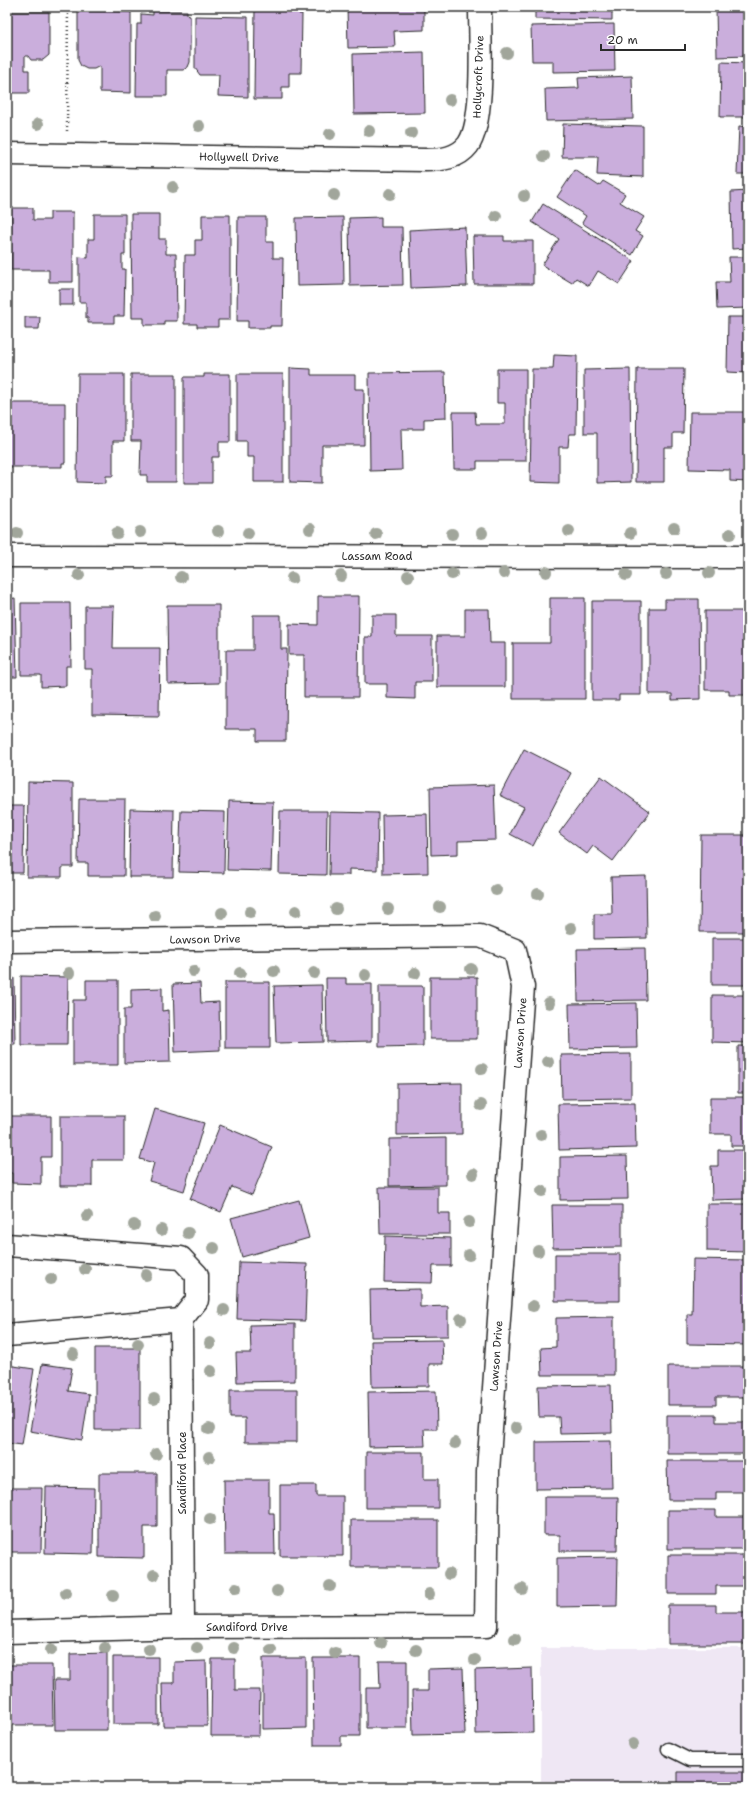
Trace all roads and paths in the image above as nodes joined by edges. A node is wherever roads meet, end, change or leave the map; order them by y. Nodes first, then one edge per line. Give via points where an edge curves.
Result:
1 (68, 7) edge
2 (480, 7) edge
3 (468, 146) joint
4 (7, 154) edge
5 (67, 155) junction
6 (7, 556) edge
7 (748, 557) edge
8 (7, 941) edge
9 (7, 1245) edge
10 (181, 1320) junction
11 (7, 1335) edge
12 (486, 1626) joint
13 (183, 1627) junction
14 (7, 1632) edge
15 (668, 1749) dead end
16 (748, 1760) edge

1 - 5 path
2 - 3 street, Hollycroft Drive via 479,102 475,133
3 - 5 street, Hollywell Drive via 450,158 438,160
4 - 5 street, Hollywell Drive
6 - 7 street, Lassam Road
8 - 12 street, Lawson Drive via 480,936 515,950 523,987 488,1471
9 - 10 street via 181,1258 196,1275 196,1300
10 - 11 street
10 - 13 street, Sandiford Place
12 - 13 street, Sandiford Drive
13 - 14 street, Sandiford Drive
15 - 16 lane via 690,1760

